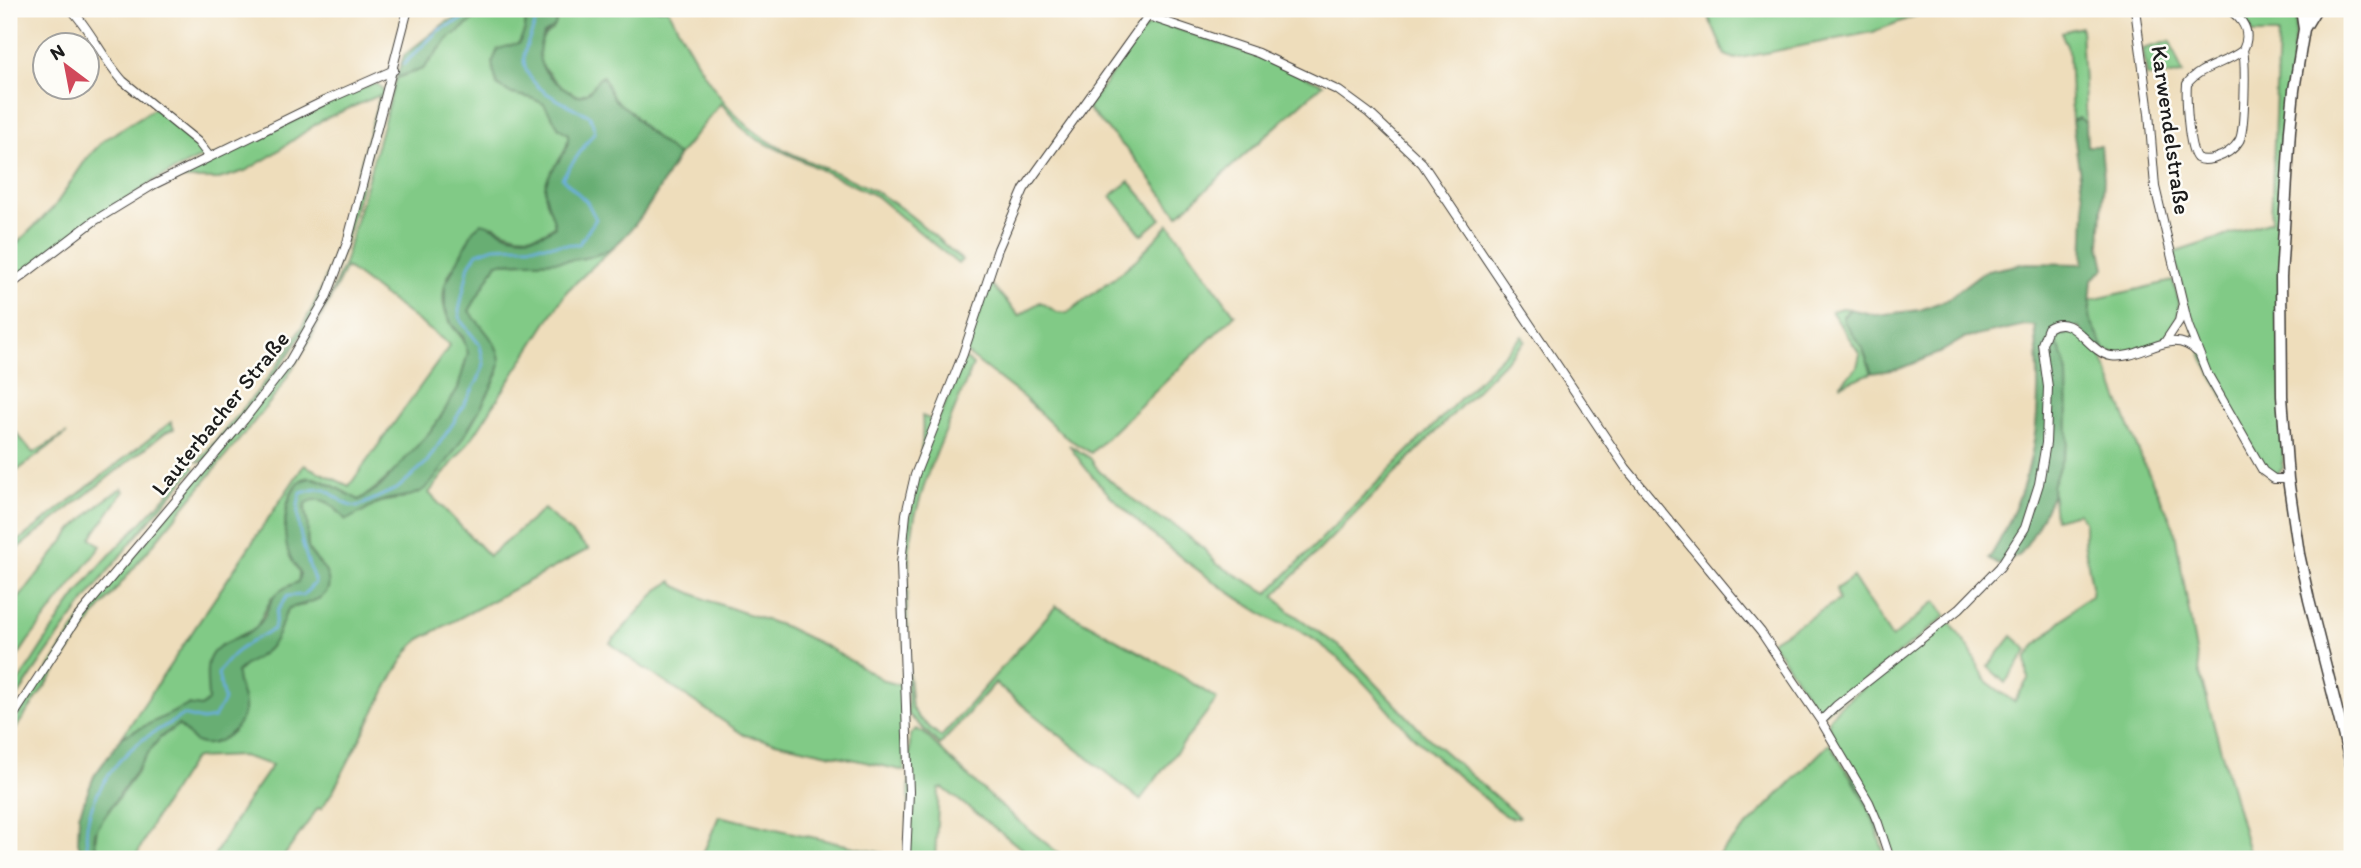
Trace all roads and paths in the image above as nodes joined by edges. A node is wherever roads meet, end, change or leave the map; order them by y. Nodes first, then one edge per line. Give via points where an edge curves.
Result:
1 (71, 9) edge
2 (408, 9) edge
3 (1132, 9) edge
4 (2135, 9) edge
5 (2228, 9) edge
6 (2301, 9) edge
7 (2316, 9) edge
8 (1148, 16) junction
9 (2304, 29) junction
10 (2243, 50) junction
11 (394, 70) junction
12 (209, 156) junction
13 (9, 286) edge
14 (2183, 304) junction
15 (2165, 342) junction
16 (2197, 352) junction
17 (2288, 479) junction
18 (1821, 721) junction
19 (9, 722) edge
20 (2352, 769) edge
21 (906, 859) edge
22 (1890, 859) edge

1 - 12 street via 123,81
2 - 11 street, Lauterbacher Straße
3 - 8 street
4 - 14 street, Karwendelstraße via 2155,187
5 - 10 street via 2245,25
6 - 9 street
7 - 9 street
8 - 18 street via 1258,53 1339,91 1422,163 1626,468 1761,632
8 - 21 street via 1024,189 915,475 901,564 909,792
9 - 17 street via 2291,117 2281,277
10 - 10 street via 2241,139 2225,154 2200,160 2191,142 2187,84 2200,72
11 - 12 street
11 - 19 street, Lauterbacher Straße via 347,243 314,323 244,420 77,618
12 - 13 street via 122,204
14 - 15 street via 2179,321
14 - 16 street, Karwendelstraße
15 - 16 street via 2181,342
15 - 18 street via 2129,355 2111,356 2090,345 2070,325 2048,328 2042,344 2049,408 2044,463 2032,510 2013,550 1959,609
16 - 17 street, Karwendelstraße via 2263,471 2274,479
17 - 20 street via 2309,600
18 - 22 street via 1869,802

